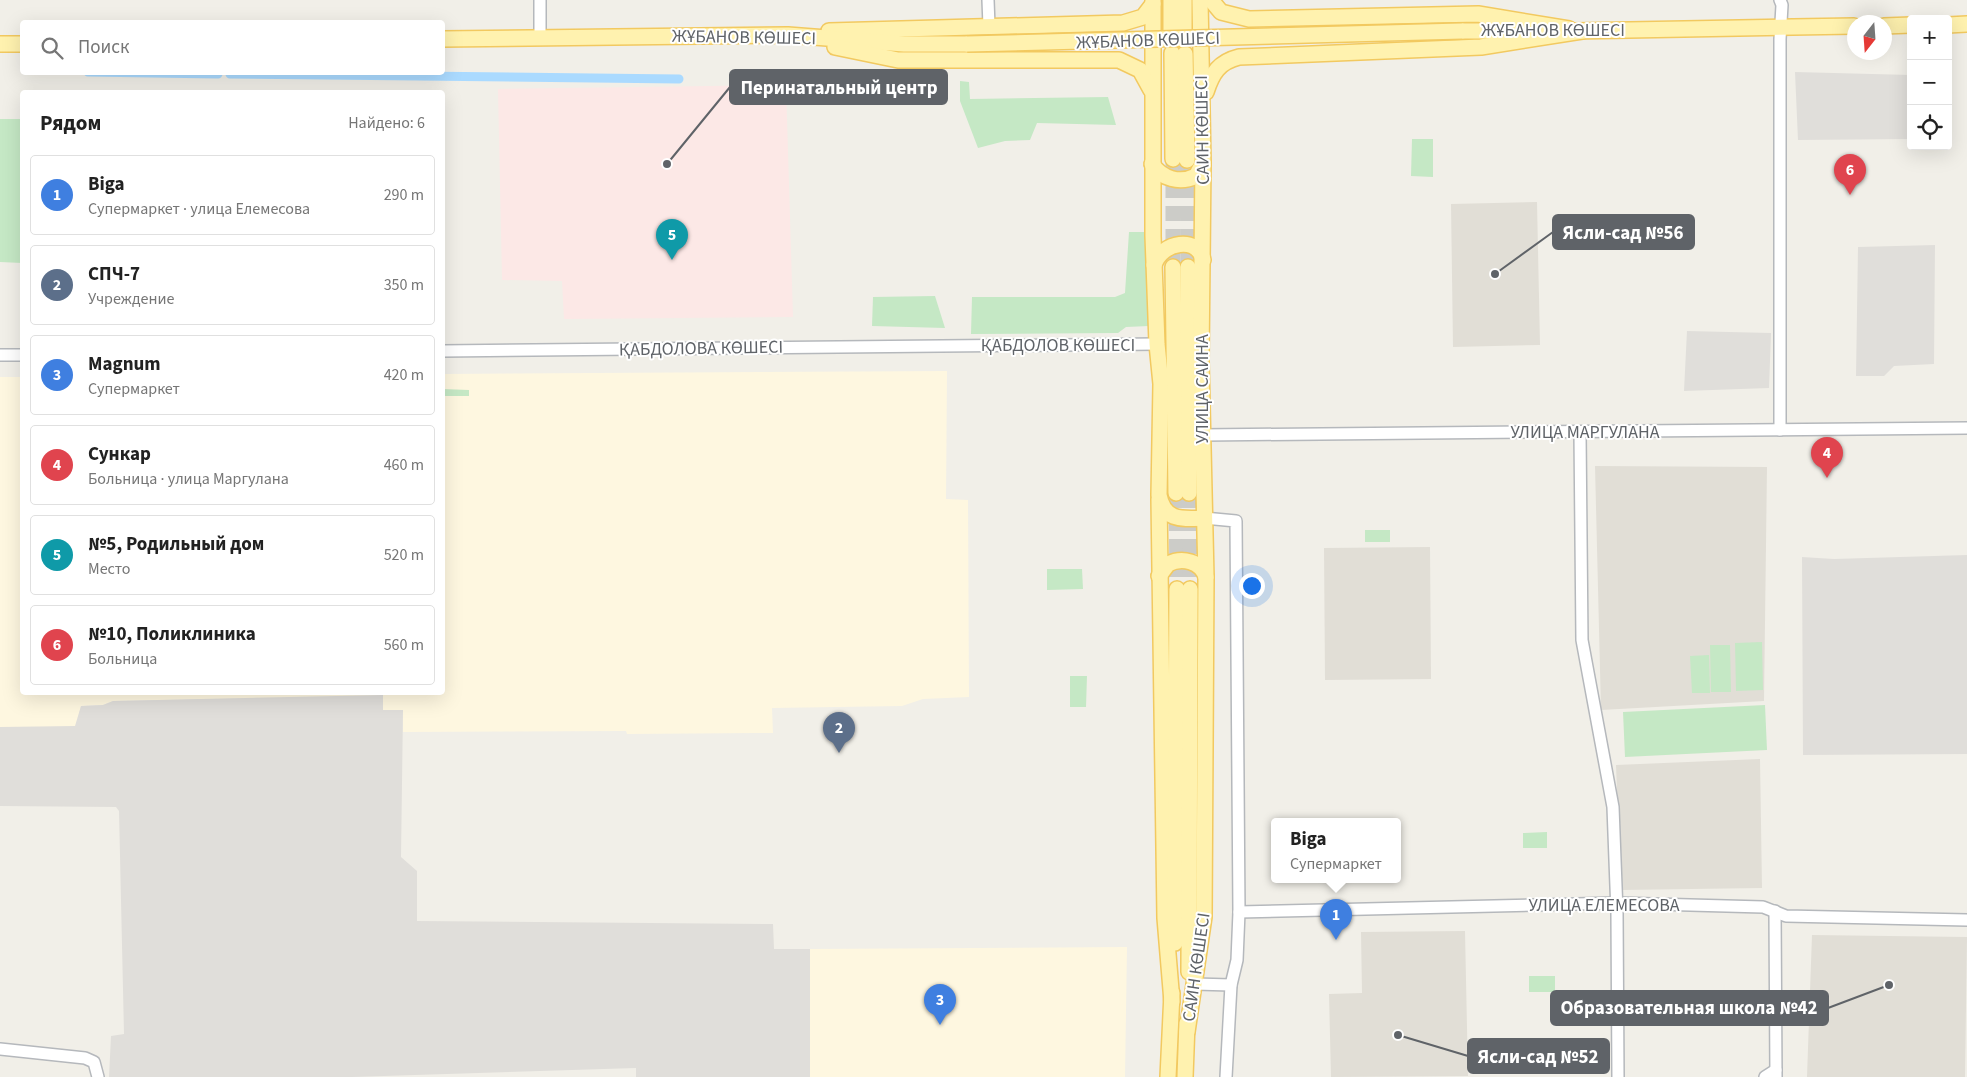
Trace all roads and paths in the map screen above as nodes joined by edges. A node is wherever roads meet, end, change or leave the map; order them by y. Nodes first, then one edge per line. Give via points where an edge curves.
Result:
1 (540, 0) edge
2 (988, 0) edge
3 (1171, 0) edge
4 (1184, 0) edge
5 (1200, 0) edge
6 (1211, 0) edge
7 (1780, 0) edge
8 (1153, 2) edge
9 (1967, 24) edge
10 (1907, 25) edge
11 (1952, 25) edge
12 (989, 26) junction
13 (1847, 26) edge
14 (1892, 26) edge
15 (1781, 28) junction
16 (1582, 31) junction
17 (788, 35) junction
18 (540, 37) junction
19 (445, 38) edge
20 (0, 44) edge
21 (20, 44) edge
22 (1178, 54) dead end
23 (1152, 92) junction
24 (1202, 100) junction
25 (1180, 160) tunnel mouth
26 (1203, 163) junction
27 (1152, 164) junction
28 (1203, 260) junction
29 (1154, 266) junction
30 (1180, 267) tunnel mouth
31 (1157, 344) junction
32 (959, 345) joint
33 (445, 351) edge
34 (0, 355) edge
35 (20, 355) edge
36 (1967, 428) edge
37 (1780, 430) junction
38 (1580, 433) junction
39 (1203, 435) junction
40 (1182, 493) tunnel mouth
41 (1159, 495) junction
42 (1204, 518) junction
43 (1159, 576) junction
44 (1206, 578) junction
45 (1617, 903) junction
46 (1775, 911) junction
47 (1239, 912) junction
48 (1967, 920) edge
49 (1195, 984) junction
50 (1231, 985) junction
51 (1172, 1002) junction
52 (1187, 1032) junction
53 (0, 1049) edge
54 (1776, 1073) edge
55 (98, 1077) edge
56 (1168, 1077) edge
57 (1185, 1077) edge
58 (1226, 1077) edge
59 (1618, 1077) edge
60 (1765, 1077) edge

1 - 18 street
2 - 12 street
3 - 4 main road via 1178,31
5 - 24 main road, САИН КӨШЕСІ
6 - 16 main road via 1221,12 1249,19 1478,14
7 - 15 street
8 - 12 main road via 1143,17 1133,22
8 - 23 main road
9 - 11 main road
10 - 14 main road
12 - 17 main road
13 - 15 main road, ЖҰБАНОВ КӨШЕСІ
15 - 16 main road, ЖҰБАНОВ КӨШЕСІ
15 - 37 street
16 - 17 main road, ЖҰБАНОВ КӨШЕСІ, bridge via 1462,31 967,44 904,44
16 - 24 main road via 1481,46 1239,56 1216,69
17 - 18 main road, ЖҰБАНОВ КӨШЕСІ
17 - 23 main road via 898,60 1119,60 1140,70
18 - 19 main road, ЖҰБАНОВ КӨШЕСІ
20 - 21 main road
22 - 25 main road, САИН КӨШЕСІ
23 - 27 main road
24 - 26 main road, САИН КӨШЕСІ
26 - 27 main road via 1196,176 1178,180 1164,176
26 - 28 main road, САИН КӨШЕСІ
27 - 29 main road, САИН КӨШЕСІ
28 - 29 main road via 1196,249 1178,245 1161,252
28 - 39 main road, УЛИЦА САИНА
29 - 31 main road, САИН КӨШЕСІ
30 - 40 main road
31 - 32 street, ҚАБДОЛОВ КӨШЕСІ
31 - 41 main road, САИН КӨШЕСІ via 1161,384
32 - 33 street, ҚАБДОЛОВА КӨШЕСІ
34 - 35 street
36 - 37 street, УЛИЦА МАРГУЛАНА
37 - 38 street, УЛИЦА МАРГУЛАНА
38 - 39 street, УЛИЦА МАРГУЛАНА
38 - 45 street via 1582,640 1613,807
39 - 42 main road, УЛИЦА САИНА
41 - 42 main road via 1162,507 1170,515
41 - 43 main road, САИН КӨШЕСІ
42 - 44 main road, САИН КӨШЕСІ
42 - 47 street via 1236,521
43 - 44 main road via 1168,564 1184,561 1200,568
43 - 51 main road, САИН КӨШЕСІ via 1165,918
44 - 49 main road, САИН КӨШЕСІ via 1204,917
45 - 46 street, УЛИЦА ЕЛЕМЕСОВА via 1763,907
45 - 47 street, УЛИЦА ЕЛЕМЕСОВА
45 - 59 street
46 - 48 street, УЛИЦА ЕЛЕМЕСОВА via 1786,916
46 - 54 street
47 - 50 street via 1237,960
49 - 50 street
49 - 52 main road, САИН КӨШЕСІ
50 - 58 street
51 - 52 main road, САИН КӨШЕСІ via 1184,589 1190,917
51 - 56 main road, САИН КӨШЕСІ
52 - 57 main road
53 - 55 street via 85,1058 94,1062
54 - 60 street

